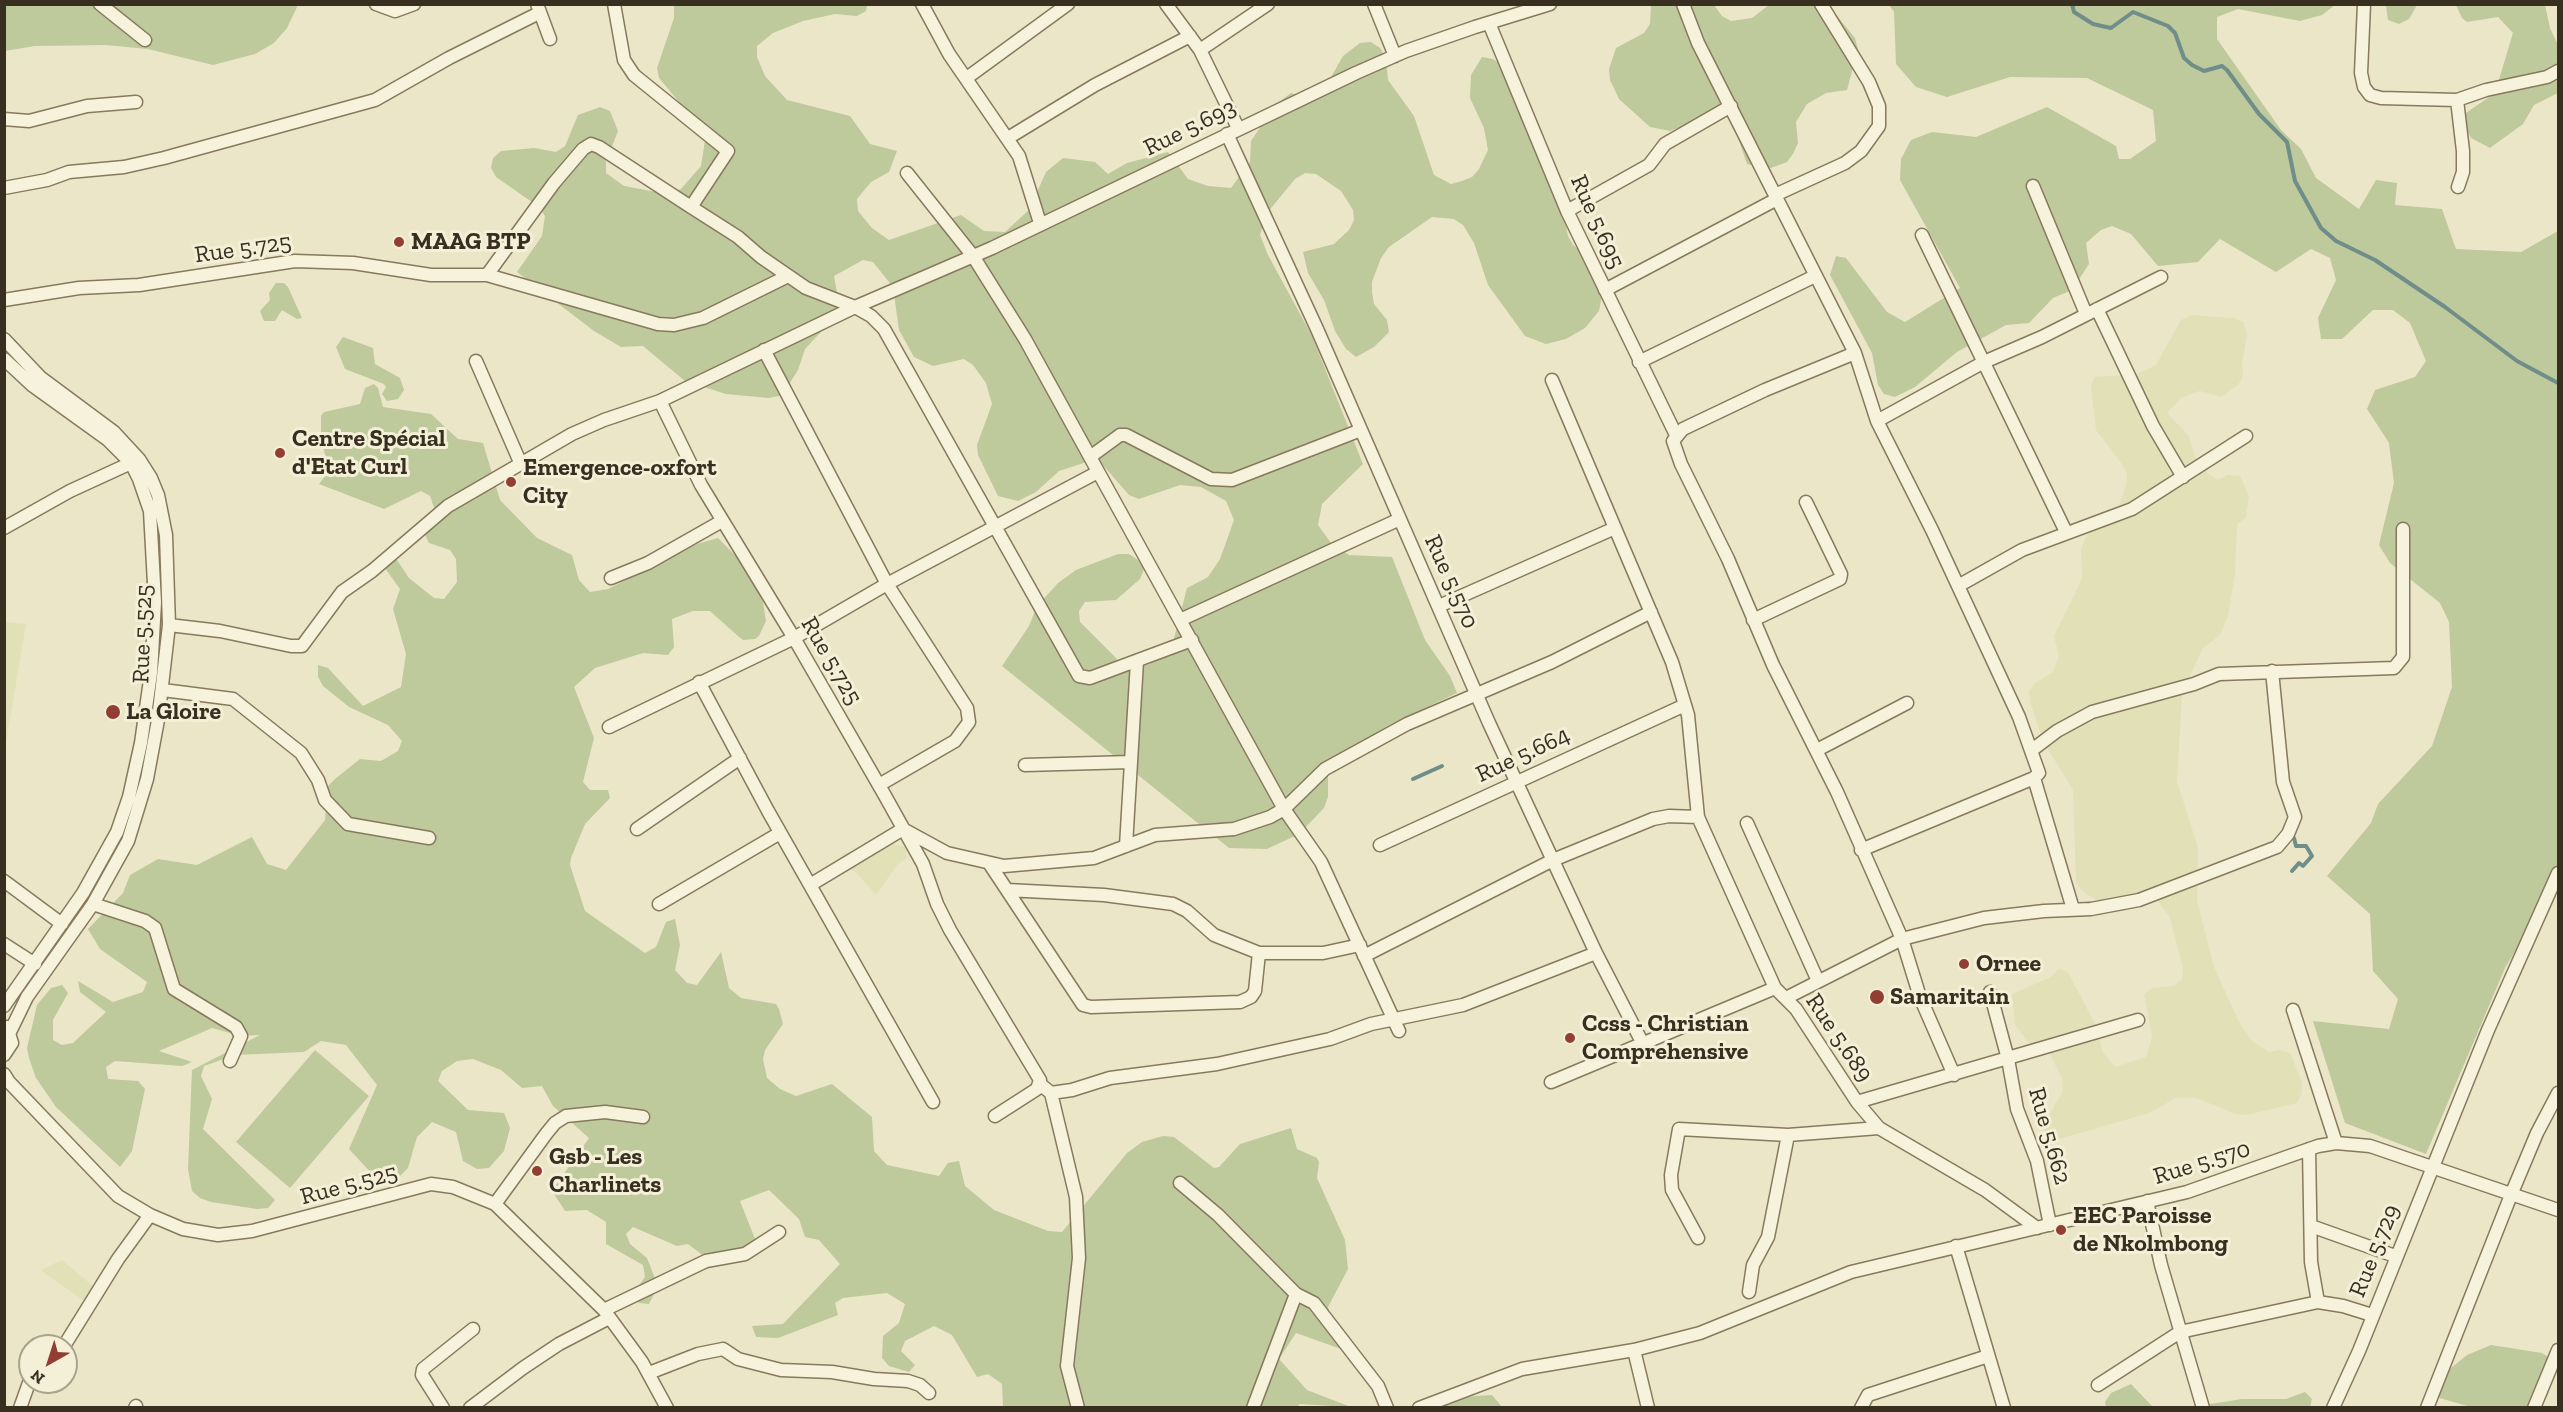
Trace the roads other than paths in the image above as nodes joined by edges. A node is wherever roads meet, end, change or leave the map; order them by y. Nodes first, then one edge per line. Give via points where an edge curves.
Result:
1 (100, 4) edge
2 (376, 4) edge
3 (414, 4) edge
4 (614, 4) edge
5 (922, 4) edge
6 (1068, 4) edge
7 (1166, 4) edge
8 (1269, 4) edge
9 (1374, 4) edge
10 (1550, 4) edge
11 (1683, 4) edge
12 (1821, 4) edge
13 (2364, 4) edge
14 (538, 9) edge
15 (1489, 23) junction
16 (1190, 36) junction
17 (550, 39) dead end
18 (145, 40) dead end
19 (1200, 50) junction
20 (1395, 56) junction
21 (2559, 71) edge
22 (968, 77) junction
23 (2457, 100) junction
24 (135, 102) dead end
25 (1731, 106) junction
26 (4, 119) edge
27 (1233, 131) junction
28 (1008, 138) junction
29 (907, 173) dead end
30 (2033, 186) dead end
31 (2458, 187) dead end
32 (4, 188) edge
33 (1776, 197) junction
34 (691, 207) junction
35 (1567, 211) junction
36 (1040, 223) junction
37 (1922, 235) dead end
38 (973, 256) junction
39 (487, 275) junction
40 (788, 276) junction
41 (1815, 276) junction
42 (2161, 277) dead end
43 (1605, 290) junction
44 (4, 300) edge
45 (855, 307) junction
46 (2091, 311) junction
47 (4, 339) edge
48 (764, 350) junction
49 (1855, 353) junction
50 (4, 359) edge
51 (476, 362) dead end
52 (1639, 362) junction
53 (1984, 362) junction
54 (1552, 380) dead end
55 (660, 401) junction
56 (1877, 421) junction
57 (1361, 430) junction
58 (1676, 435) junction
59 (2246, 436) dead end
60 (1090, 457) junction
61 (520, 462) junction
62 (131, 464) junction
63 (1098, 472) junction
64 (2183, 477) junction
65 (1806, 502) dead end
66 (1401, 519) junction
67 (722, 521) junction
68 (994, 526) junction
69 (4, 528) edge
70 (1615, 528) junction
71 (2403, 529) dead end
72 (2066, 532) junction
73 (611, 578) dead end
74 (887, 584) junction
75 (1958, 586) junction
76 (1439, 606) junction
77 (1651, 612) junction
78 (1180, 620) junction
79 (1753, 620) junction
80 (169, 625) junction
81 (794, 638) junction
82 (1192, 640) junction
83 (1137, 661) junction
84 (2272, 671) junction
85 (699, 682) junction
86 (162, 690) junction
87 (1476, 694) junction
88 (1907, 703) dead end
89 (1685, 705) junction
90 (609, 727) dead end
91 (1817, 750) junction
92 (2032, 750) junction
93 (740, 758) junction
94 (1131, 762) junction
95 (1025, 765) dead end
96 (2034, 778) junction
97 (1517, 781) junction
98 (879, 785) junction
99 (1284, 809) junction
100 (1698, 817) junction
101 (1748, 823) dead end
102 (637, 829) dead end
103 (903, 829) junction
104 (780, 833) junction
105 (429, 837) dead end
106 (1380, 845) dead end
107 (1126, 846) junction
108 (1861, 850) junction
109 (947, 853) junction
110 (1553, 860) junction
111 (989, 863) junction
112 (923, 864) junction
113 (2559, 873) edge
114 (4, 881) edge
115 (810, 885) junction
116 (1007, 890) junction
117 (93, 904) junction
118 (659, 904) dead end
119 (2073, 909) junction
120 (62, 924) junction
121 (1902, 939) junction
122 (4, 944) edge
123 (1362, 951) junction
124 (1259, 952) junction
125 (1596, 953) junction
126 (35, 964) junction
127 (1818, 981) junction
128 (1775, 988) junction
129 (1990, 992) dead end
130 (1786, 998) junction
131 (4, 1006) edge
132 (2294, 1010) dead end
133 (2138, 1020) dead end
134 (1396, 1025) junction
135 (7, 1029) edge
136 (1643, 1044) junction
137 (4, 1055) edge
138 (2008, 1059) junction
139 (230, 1061) dead end
140 (4, 1074) edge
141 (1954, 1075) junction
142 (1551, 1082) dead end
143 (1040, 1084) junction
144 (1051, 1093) junction
145 (2559, 1093) edge
146 (933, 1102) dead end
147 (1857, 1102) junction
148 (995, 1116) dead end
149 (643, 1117) dead end
150 (1879, 1128) junction
151 (1788, 1135) junction
152 (2336, 1143) junction
153 (2308, 1149) junction
154 (2431, 1167) junction
155 (1180, 1183) dead end
156 (2511, 1195) junction
157 (2147, 1201) junction
158 (495, 1204) junction
159 (2559, 1210) edge
160 (150, 1215) junction
161 (2050, 1224) junction
162 (2311, 1226) junction
163 (2037, 1228) junction
164 (779, 1232) dead end
165 (1698, 1238) dead end
166 (1956, 1246) junction
167 (2396, 1256) junction
168 (1749, 1292) dead end
169 (1296, 1294) junction
170 (2318, 1302) junction
171 (606, 1314) junction
172 (2372, 1315) junction
173 (473, 1329) dead end
174 (2180, 1332) junction
175 (71, 1334) edge
176 (1634, 1350) junction
177 (2559, 1350) edge
178 (1988, 1356) junction
179 (649, 1372) junction
180 (2098, 1385) dead end
181 (929, 1393) dead end
182 (443, 1407) edge
183 (470, 1407) edge
184 (667, 1407) edge
185 (1078, 1407) edge
186 (1253, 1407) edge
187 (1387, 1407) edge
188 (1419, 1407) edge
189 (1648, 1407) edge
190 (1861, 1407) edge
191 (2004, 1407) edge
192 (2203, 1407) edge
193 (2333, 1407) edge
194 (2427, 1407) edge
195 (2534, 1407) edge

1 - 18 street
2 - 3 street via 395,11
4 - 34 street via 624,60 634,75 728,151
5 - 22 street via 949,54
6 - 22 street
7 - 16 street, Rue 5.570
8 - 19 street
9 - 20 street
10 - 15 street, Rue 5.693
11 - 25 street via 1698,43
12 - 33 street via 1869,82 1879,106 1879,126 1861,151 1845,163
13 - 23 street via 2361,73 2370,95
14 - 17 street
14 - 32 street via 375,100 164,158 69,172
15 - 20 street, Rue 5.693
15 - 35 street, Rue 5.695
16 - 19 street, Rue 5.570
16 - 28 street via 1095,85
19 - 27 street, Rue 5.570
20 - 27 street, Rue 5.693
21 - 23 street
22 - 28 street
23 - 31 street via 2463,151
24 - 26 street via 87,106 28,121
25 - 33 street
25 - 35 street via 1665,144 1649,165
27 - 36 street, Rue 5.693
27 - 57 street, Rue 5.570
28 - 36 street via 1019,156
29 - 38 street
30 - 46 street
33 - 41 street
33 - 43 street
34 - 39 street via 591,144 554,183
34 - 40 street
35 - 43 street, Rue 5.695
36 - 38 street, Rue 5.693
37 - 53 street
38 - 45 street, Rue 5.693
38 - 60 street via 1025,339
39 - 40 street, Rue 5.725 via 658,324 674,325 703,318
39 - 44 street, Rue 5.725 via 431,275 353,262 295,261 139,285 79,288
40 - 45 street via 825,297
41 - 49 street
41 - 52 street
42 - 46 street
43 - 52 street, Rue 5.695
45 - 48 street
45 - 68 street via 884,329
46 - 53 street
46 - 64 street
47 - 80 street, Rue 5.525 via 40,377 114,432 151,478 166,534
48 - 55 street
48 - 74 street
49 - 56 street
49 - 58 street via 1765,390
50 - 62 street, Rue 5.525 via 33,386 100,433
51 - 61 street
52 - 58 street, Rue 5.695
53 - 56 street
53 - 72 street
54 - 70 street
55 - 61 street via 604,420
55 - 67 street, Rue 5.725
56 - 75 street
57 - 60 street via 1232,480 1211,479 1126,435 1120,435
57 - 66 street, Rue 5.570
58 - 79 street, Rue 5.695 via 1673,441 1681,464
59 - 64 street
60 - 63 street
61 - 80 street via 448,506 342,592 302,646
62 - 69 street via 70,491
62 - 120 street, Rue 5.525 via 146,496 153,531 154,618 146,711 136,771 117,832
63 - 68 street
63 - 78 street
64 - 72 street via 2132,509
65 - 79 street via 1840,579
66 - 76 street, Rue 5.570
66 - 78 street
67 - 73 street via 648,563
67 - 81 street, Rue 5.725
68 - 74 street
68 - 83 street via 1075,672 1090,678
70 - 76 street
70 - 77 street
71 - 84 street via 2400,663 2394,668
72 - 75 street via 2022,550
74 - 81 street
74 - 98 street via 967,708 969,722 954,741
75 - 92 street
76 - 87 street, Rue 5.570
77 - 87 street via 1552,662
77 - 89 street
78 - 82 street
79 - 91 street, Rue 5.695
80 - 86 street, Rue 5.525
81 - 85 street
81 - 98 street, Rue 5.725
82 - 83 street
82 - 99 street
83 - 94 street
84 - 92 street via 2219,674 2110,705 2072,722
84 - 119 street via 2283,782 2295,817 2288,834 2277,847 2139,900
85 - 90 street
85 - 93 street
86 - 105 street via 233,699 301,753 325,800 348,824
86 - 117 street, Rue 5.525 via 140,807 128,842
87 - 97 street, Rue 5.570
87 - 99 street via 1407,724 1325,769
88 - 91 street
89 - 97 street, Rue 5.664
89 - 100 street
91 - 108 street, Rue 5.695
92 - 96 street via 2039,773
93 - 102 street
93 - 104 street
94 - 95 street
94 - 107 street
96 - 108 street
96 - 119 street
97 - 106 street, Rue 5.664
97 - 110 street, Rue 5.570
98 - 103 street, Rue 5.725
99 - 107 street via 1234,829 1155,835
99 - 123 street via 1321,861
100 - 110 street via 1653,819
100 - 128 street
101 - 127 street
103 - 109 street
103 - 112 street, Rue 5.725
103 - 115 street
104 - 115 street
104 - 118 street
107 - 111 street via 1073,861 1004,866
108 - 121 street, Rue 5.695
109 - 111 street
109 - 112 street
110 - 123 street
110 - 125 street, Rue 5.570
111 - 116 street
112 - 143 street, Rue 5.725 via 941,913
113 - 154 street, Rue 5.729
114 - 120 street
115 - 146 street
116 - 124 street via 1104,895 1173,904 1214,935
116 - 124 street via 1079,1000 1091,1007 1240,1002 1255,991
117 - 135 street, Rue 5.525
117 - 139 street via 145,921 154,928 174,989 236,1027 241,1036
119 - 121 street via 1984,918
120 - 126 street, Rue 5.525
121 - 127 street
121 - 141 street, Rue 5.695 via 1920,997
122 - 126 street
123 - 124 street
123 - 134 street
125 - 134 street via 1463,1005
125 - 136 street, Rue 5.570
126 - 131 street, Rue 5.525
127 - 130 street
128 - 130 street, Rue 5.689
128 - 136 street, Rue 5.689
129 - 138 street, Rue 5.662
130 - 147 street, Rue 5.689
132 - 152 street
133 - 138 street
134 - 144 street via 1371,1024 1330,1039 1217,1064 1110,1078
135 - 137 street, Rue 5.525 via 12,1043
136 - 142 street, Rue 5.689
138 - 141 street
138 - 161 street, Rue 5.662 via 2017,1109 2037,1161
140 - 160 street, Rue 5.525 via 109,1188
141 - 147 street
143 - 144 street
143 - 148 street
144 - 185 street via 1076,1197 1078,1258 1067,1366
145 - 156 street
147 - 150 street, Rue 5.689
149 - 158 street via 605,1112 566,1116 555,1123
150 - 151 street
150 - 163 street, Rue 5.689 via 1985,1190
151 - 165 street via 1679,1128 1672,1190
151 - 168 street via 1768,1237 1753,1265
152 - 153 street, Rue 5.570
152 - 154 street, Rue 5.570 via 2370,1146
153 - 157 street, Rue 5.570 via 2187,1192
153 - 162 street
154 - 156 street, Rue 5.570
154 - 167 street, Rue 5.729
155 - 169 street via 1218,1215
156 - 159 street, Rue 5.570
156 - 194 street
157 - 161 street, Rue 5.570
157 - 174 street
158 - 160 street, Rue 5.525 via 440,1184 235,1234 183,1229
158 - 171 street, Rue 5.525
160 - 175 street
161 - 163 street, Rue 5.570
162 - 167 street
162 - 170 street via 2311,1262
163 - 166 street, Rue 5.570
164 - 171 street via 745,1254 706,1261
166 - 176 street, Rue 5.570 via 1851,1272 1700,1333
166 - 178 street
167 - 172 street, Rue 5.729
169 - 186 street
169 - 187 street via 1314,1303 1378,1386
170 - 172 street
170 - 174 street
171 - 179 street, Rue 5.525
171 - 183 street
172 - 193 street, Rue 5.729
173 - 182 street via 423,1369 422,1375
174 - 180 street
174 - 192 street
176 - 188 street, Rue 5.570 via 1522,1369
176 - 189 street
177 - 195 street
178 - 190 street via 1868,1395
178 - 191 street
179 - 181 street via 723,1349 738,1359 781,1370 908,1381
179 - 184 street, Rue 5.525

